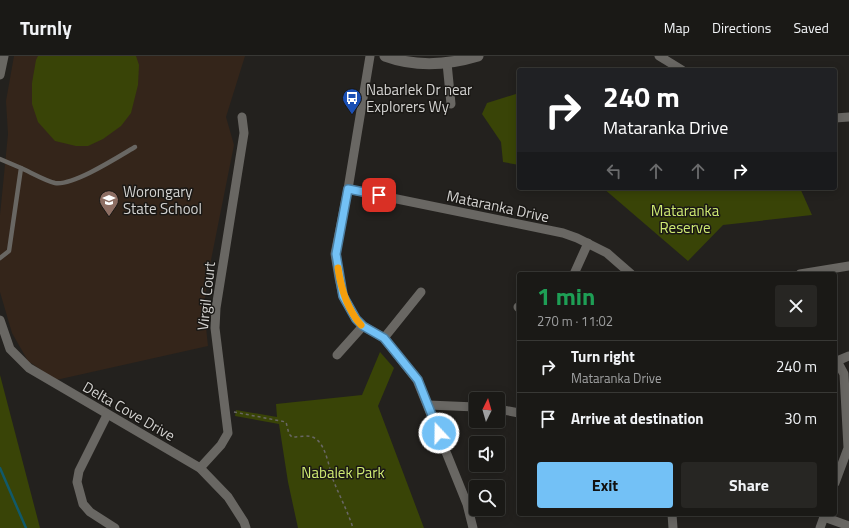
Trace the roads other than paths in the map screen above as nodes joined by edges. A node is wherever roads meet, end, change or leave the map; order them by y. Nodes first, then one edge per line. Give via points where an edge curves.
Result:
1 (4, 56) edge
2 (370, 56) edge
3 (385, 56) edge
4 (478, 56) edge
5 (659, 56) edge
6 (447, 63) junction
7 (679, 68) edge
8 (0, 75) edge
9 (451, 104) dead end
10 (242, 117) dead end
11 (849, 117) edge
12 (837, 118) edge
13 (135, 147) dead end
14 (0, 159) edge
15 (21, 168) junction
16 (348, 189) junction
17 (588, 243) junction
18 (0, 258) edge
19 (849, 266) edge
20 (575, 272) edge
21 (629, 272) edge
22 (812, 272) edge
23 (421, 292) dead end
24 (0, 320) edge
25 (363, 326) junction
26 (384, 338) junction
27 (336, 355) dead end
28 (849, 356) edge
29 (837, 360) edge
30 (837, 362) edge
31 (428, 405) junction
32 (469, 407) edge
33 (505, 410) edge
34 (517, 413) edge
35 (107, 415) junction
36 (847, 457) edge
37 (200, 468) junction
38 (837, 479) edge
39 (672, 516) edge
40 (825, 516) edge
41 (849, 526) edge
42 (115, 528) edge
43 (246, 528) edge
44 (473, 528) edge
45 (673, 528) edge
46 (820, 528) edge

1 - 8 street
2 - 16 street
3 - 6 street via 414,62
4 - 6 street
5 - 7 street
6 - 9 street
10 - 37 street, Virgil Court via 244,133 215,328 228,433 221,445
11 - 12 street
13 - 15 lane via 80,178 65,182 55,183
14 - 15 lane
15 - 18 lane via 9,251
16 - 17 street, Mataranka Drive via 563,233
16 - 25 street via 336,254 343,296
17 - 20 street
17 - 21 street, Mataranka Drive via 607,253
19 - 22 street
23 - 26 street
24 - 35 street, Delta Cove Drive via 10,349 29,368
25 - 26 street
25 - 27 street
26 - 31 street via 418,380
28 - 29 street
30 - 36 street via 844,374
31 - 32 street
31 - 44 street via 467,504
33 - 34 street
35 - 37 street, Delta Cove Drive
35 - 42 street via 79,471 77,482 83,504 90,512
36 - 38 street
37 - 43 street, Delta Cove Drive via 228,497
39 - 45 street
40 - 41 street
40 - 46 street

